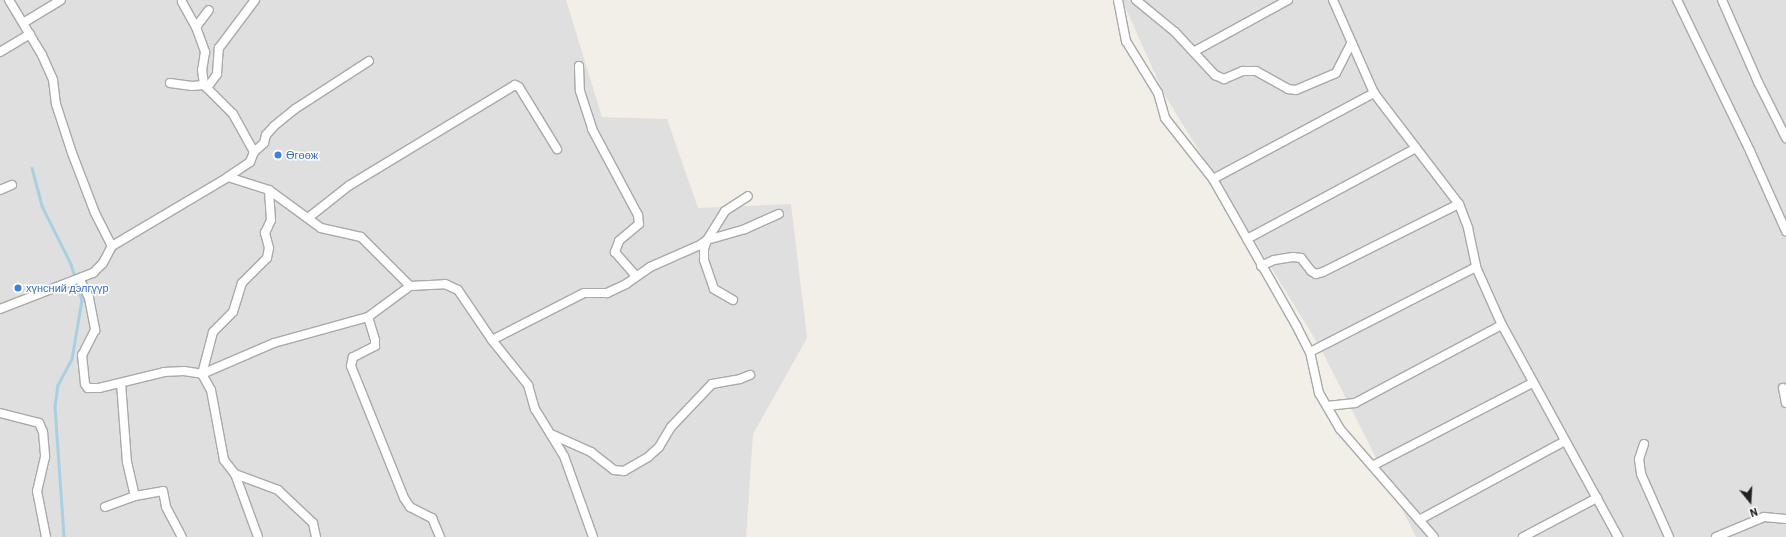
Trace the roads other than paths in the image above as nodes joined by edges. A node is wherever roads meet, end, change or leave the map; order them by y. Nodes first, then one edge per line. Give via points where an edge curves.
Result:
1 (9, 0) edge
2 (61, 0) edge
3 (255, 0) edge
4 (1118, 0) edge
5 (1138, 0) edge
6 (1288, 0) edge
7 (1333, 0) edge
8 (1676, 0) edge
9 (1722, 0) edge
10 (182, 2) dead end
11 (209, 10) dead end
12 (23, 23) junction
13 (196, 28) junction
14 (30, 34) junction
15 (1351, 44) junction
16 (1195, 51) junction
17 (0, 52) edge
18 (369, 61) dead end
19 (579, 66) dead end
20 (170, 83) dead end
21 (206, 86) junction
22 (1374, 93) junction
23 (1786, 138) edge
24 (1416, 148) junction
25 (557, 149) dead end
26 (254, 152) junction
27 (228, 177) junction
28 (1213, 179) junction
29 (12, 185) dead end
30 (0, 190) edge
31 (269, 190) junction
32 (748, 196) dead end
33 (1459, 204) junction
34 (779, 214) dead end
35 (308, 218) junction
36 (1786, 231) edge
37 (1247, 239) junction
38 (707, 240) junction
39 (112, 246) junction
40 (1261, 266) junction
41 (1476, 267) junction
42 (636, 276) junction
43 (80, 280) junction
44 (410, 286) junction
45 (733, 300) dead end
46 (0, 309) edge
47 (368, 317) junction
48 (1502, 325) junction
49 (492, 340) junction
50 (1310, 352) junction
51 (202, 374) junction
52 (750, 375) dead end
53 (121, 383) junction
54 (1532, 383) junction
55 (1783, 388) dead end
56 (1786, 403) edge
57 (1327, 406) junction
58 (0, 413) edge
59 (553, 435) junction
60 (1565, 441) junction
61 (1644, 444) dead end
62 (1374, 465) junction
63 (234, 474) junction
64 (135, 496) junction
65 (1597, 498) junction
66 (105, 506) dead end
67 (1786, 519) edge
68 (1419, 520) junction
69 (46, 537) edge
70 (182, 537) edge
71 (258, 537) edge
72 (316, 537) edge
73 (440, 537) edge
74 (593, 537) edge
75 (1434, 537) edge
76 (1523, 537) edge
77 (1618, 537) edge
78 (1669, 537) edge
79 (1716, 537) edge

1 - 12 street
2 - 12 street
3 - 21 street via 219,48 217,74
4 - 28 street via 1126,41 1158,93 1165,118
5 - 16 street
6 - 16 street
7 - 15 street
8 - 36 street
9 - 23 street
10 - 13 street
11 - 13 street
12 - 14 street
13 - 21 street via 205,52 202,70
14 - 17 street
14 - 39 street via 53,80 56,104 72,154 95,213
15 - 16 street via 1336,73 1296,90 1288,89 1256,71 1243,71 1224,79 1215,75
15 - 22 street
18 - 26 street via 290,113 274,126 266,135 264,143
19 - 42 street via 580,91 592,129 638,215 639,224 619,241 615,252
20 - 21 street
21 - 26 street via 233,114
22 - 24 street
22 - 28 street
24 - 33 street
24 - 37 street
25 - 35 street via 519,87 515,85 350,185
26 - 27 street via 250,162
27 - 31 street
27 - 39 street
28 - 37 street
29 - 30 street
31 - 35 street
31 - 51 street via 271,220 265,233 270,248 267,258 242,283 233,312 213,332
32 - 38 street via 725,211
33 - 40 street via 1323,272 1316,274 1301,258 1293,257 1274,260
33 - 41 street via 1468,228
34 - 38 street via 745,229
35 - 44 street via 322,228 360,237
37 - 40 street
38 - 42 street
38 - 45 street via 704,260 714,289
39 - 43 street via 103,263 93,273
40 - 50 street
41 - 48 street
41 - 50 street
42 - 49 street via 607,293 584,293
43 - 46 street
43 - 53 street via 89,298 95,330 82,355 85,384 88,388 99,388
44 - 47 street
44 - 49 street via 452,285
47 - 51 street via 274,343
47 - 73 street via 376,340 375,346 353,357 351,366 404,498 410,506 432,518
48 - 54 street
48 - 57 street via 1355,402
49 - 59 street via 528,386 535,409
50 - 57 street via 1319,393
51 - 53 street via 184,371 164,372
51 - 63 street via 211,390 224,460
52 - 59 street via 712,384 671,427 659,447 648,457 624,471 614,470 591,452
53 - 64 street via 127,462
54 - 60 street
54 - 62 street
55 - 56 street
57 - 62 street via 1340,429
58 - 69 street via 39,423 45,457 37,491
59 - 74 street via 564,456
60 - 65 street
60 - 68 street
61 - 78 street via 1639,459 1641,474
62 - 68 street
63 - 71 street
63 - 72 street via 278,490 313,523
64 - 66 street
64 - 70 street via 163,491 166,507
65 - 76 street
65 - 77 street
67 - 79 street via 1764,517
68 - 75 street

